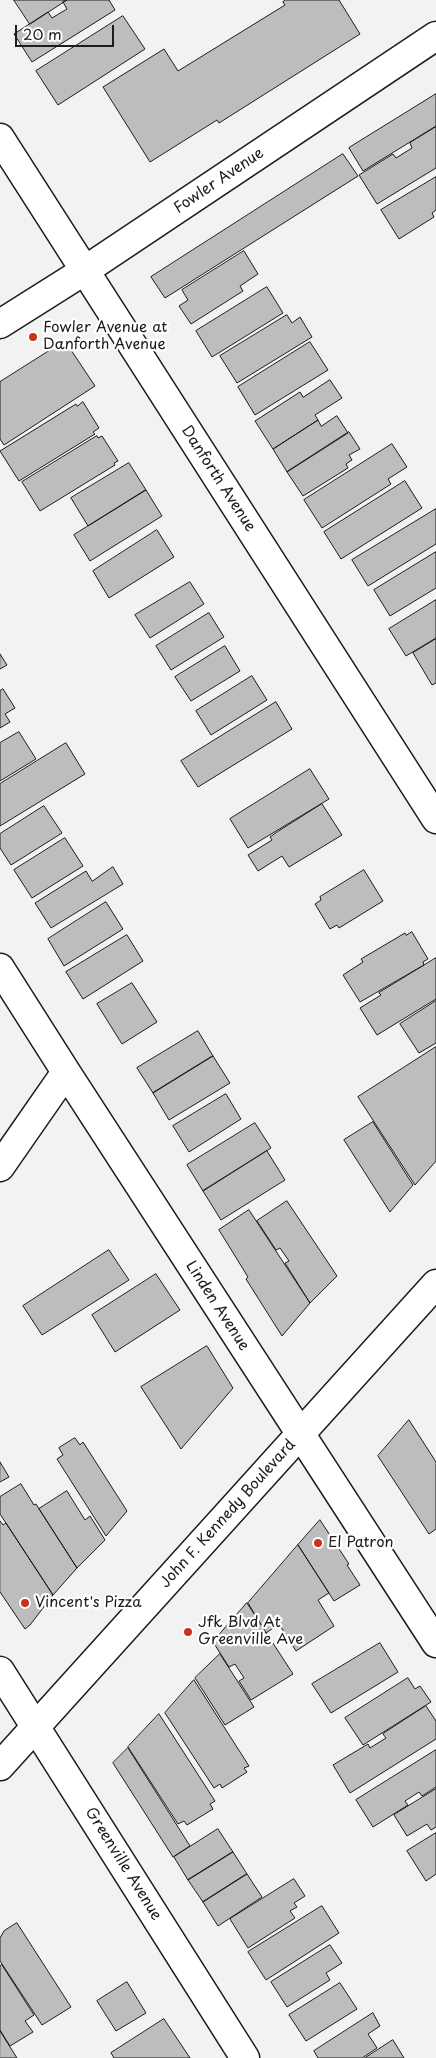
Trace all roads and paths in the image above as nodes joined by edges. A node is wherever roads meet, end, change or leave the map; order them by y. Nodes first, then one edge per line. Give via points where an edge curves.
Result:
1 (436, 36) edge
2 (0, 138) edge
3 (84, 271) junction
4 (0, 324) edge
5 (436, 819) edge
6 (0, 968) edge
7 (66, 1072) junction
8 (0, 1167) edge
9 (436, 1284) edge
10 (300, 1435) junction
11 (436, 1644) edge
12 (0, 1671) edge
13 (36, 1726) junction
14 (0, 1766) edge
15 (245, 2058) edge

1 - 3 street, Fowler Avenue
2 - 3 street, Danforth Avenue
3 - 4 street, Fowler Avenue
3 - 5 street, Danforth Avenue
6 - 7 street, Linden Avenue
7 - 8 street
7 - 10 street, Linden Avenue
9 - 10 street, John F. Kennedy Boulevard
10 - 11 street, Linden Avenue
10 - 13 street, John F. Kennedy Boulevard
12 - 13 street, Greenville Avenue
13 - 14 street, John F. Kennedy Boulevard
13 - 15 street, Greenville Avenue

